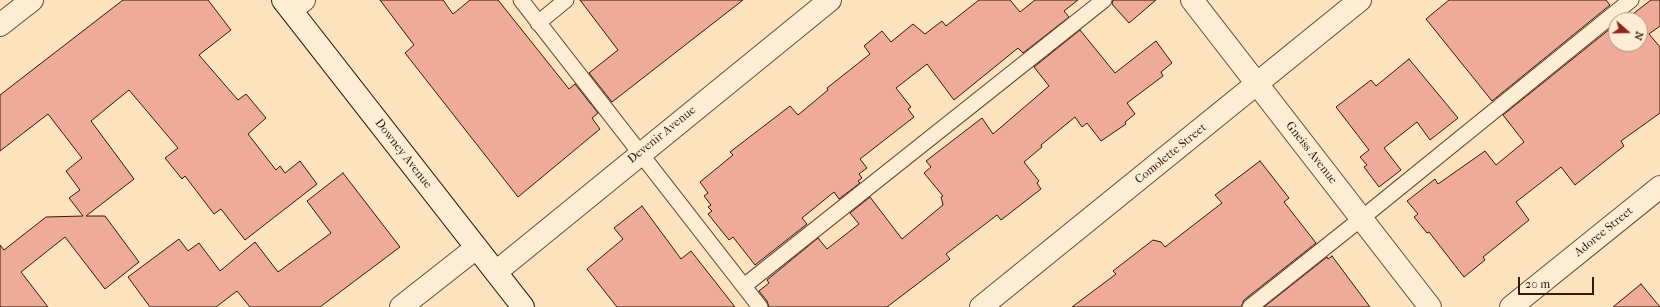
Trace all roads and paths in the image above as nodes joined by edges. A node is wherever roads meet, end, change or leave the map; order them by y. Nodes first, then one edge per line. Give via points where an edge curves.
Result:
1 (32, 0) edge
2 (521, 0) edge
3 (566, 0) edge
4 (830, 0) edge
5 (1104, 0) edge
6 (1192, 0) edge
7 (1360, 0) edge
8 (1631, 0) edge
9 (293, 3) edge
10 (538, 23) junction
11 (0, 25) edge
12 (1257, 84) junction
13 (640, 153) junction
14 (1660, 187) edge
15 (1362, 218) junction
16 (476, 248) junction
17 (496, 272) junction
18 (744, 286) junction
19 (401, 307) edge
20 (523, 307) edge
21 (760, 307) edge
22 (981, 307) edge
23 (1250, 307) edge
24 (1430, 307) edge
25 (1511, 307) edge

1 - 11 street
2 - 10 lane
3 - 10 lane
4 - 13 street, Devenir Avenue
5 - 18 lane
6 - 12 street, Gneiss Avenue
7 - 12 street, Comolette Street
8 - 15 lane
9 - 16 street, Downey Avenue
10 - 13 lane
12 - 15 street, Gneiss Avenue
12 - 22 street, Comolette Street
13 - 17 street, Devenir Avenue
13 - 18 lane
14 - 25 street, Adoree Street
15 - 23 lane
15 - 24 street, Gneiss Avenue
16 - 17 street, Downey Avenue
16 - 19 street
17 - 20 street, Downey Avenue
18 - 21 lane

